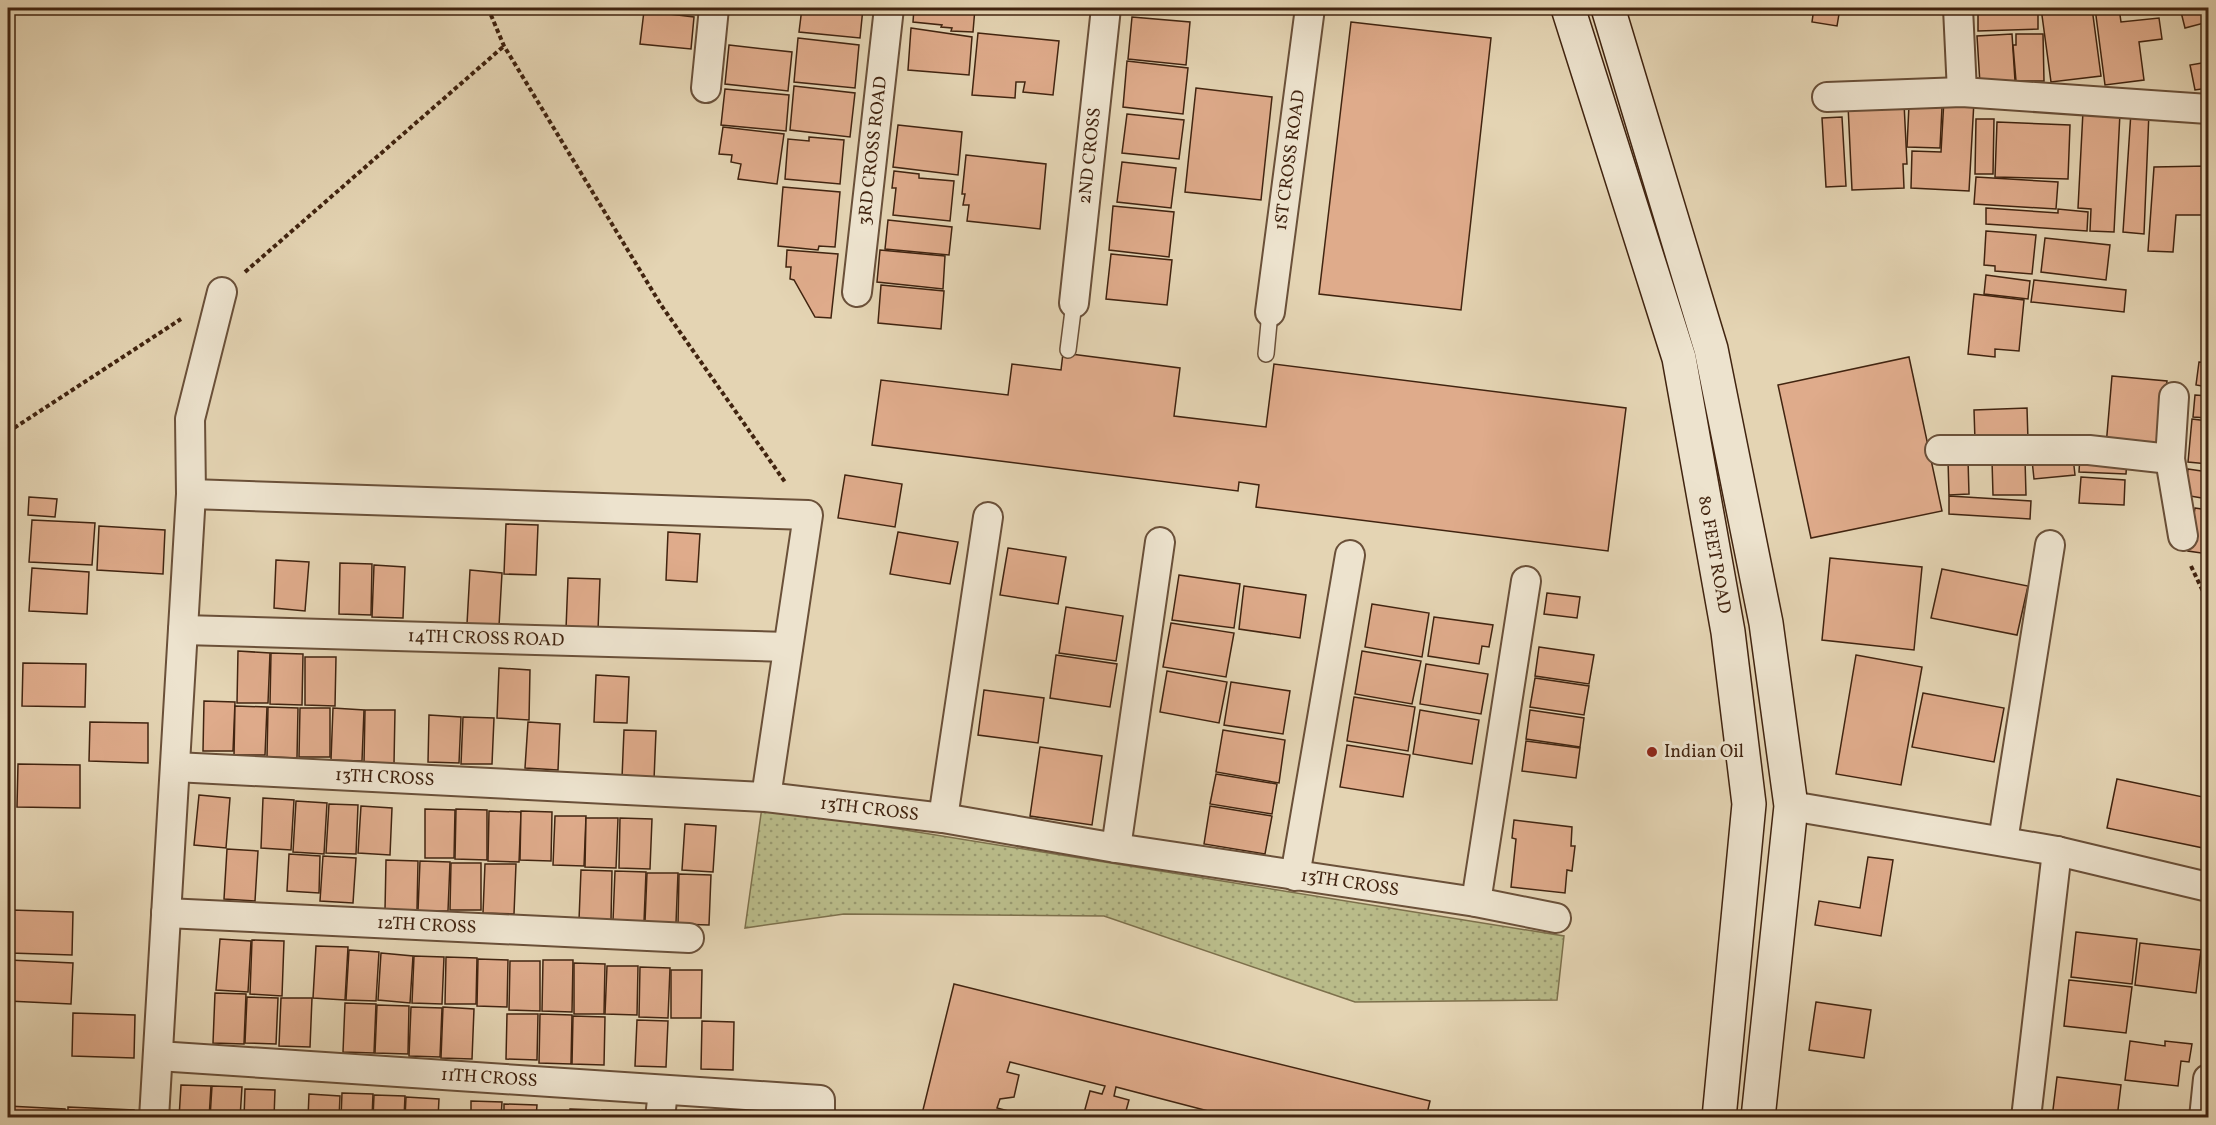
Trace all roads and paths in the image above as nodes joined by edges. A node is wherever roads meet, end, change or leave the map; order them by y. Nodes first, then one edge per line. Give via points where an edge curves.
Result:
1 (488, 8) edge
2 (714, 8) edge
3 (889, 8) edge
4 (1107, 8) edge
5 (1310, 8) edge
6 (1568, 8) edge
7 (1608, 8) edge
8 (1958, 8) edge
9 (504, 46) junction
10 (706, 88) dead end
11 (1962, 92) junction
12 (1827, 97) dead end
13 (2208, 109) edge
14 (222, 292) junction
15 (857, 292) dead end
16 (1074, 303) joint
17 (1270, 312) joint
18 (1068, 350) dead end
19 (1266, 354) dead end
20 (2174, 397) dead end
21 (8, 432) edge
22 (1940, 450) dead end
23 (2170, 459) junction
24 (191, 494) junction
25 (808, 515) junction
26 (988, 517) dead end
27 (2182, 536) joint
28 (1160, 542) dead end
29 (2050, 545) dead end
30 (1350, 555) dead end
31 (1526, 581) dead end
32 (2208, 602) edge
33 (1766, 622) junction
34 (183, 630) junction
35 (1728, 632) junction
36 (788, 647) junction
37 (175, 767) junction
38 (766, 797) junction
39 (1791, 806) junction
40 (943, 818) junction
41 (2003, 841) junction
42 (1116, 848) junction
43 (2057, 851) junction
44 (1295, 876) junction
45 (2208, 887) edge
46 (1476, 902) junction
47 (166, 913) junction
48 (1556, 918) dead end
49 (689, 939) dead end
50 (158, 1056) junction
51 (2208, 1079) edge
52 (662, 1104) edge
53 (820, 1109) edge
54 (154, 1118) edge
55 (1719, 1118) edge
56 (1758, 1118) edge
57 (2026, 1118) edge
58 (2204, 1118) edge

1 - 9 path
2 - 10 street
3 - 15 street, 3RD CROSS ROAD
4 - 16 street, 2ND CROSS
5 - 17 street, 1ST CROSS ROAD
6 - 35 main road, 80 FEET ROAD via 1678,358
7 - 33 main road, 80 FEET ROAD via 1712,349
8 - 11 street
9 - 14 path
9 - 25 path via 662,305
11 - 12 street
11 - 13 street
14 - 21 path
14 - 24 street via 190,419
16 - 18 lane
17 - 19 lane
20 - 23 street
22 - 23 street via 2089,450
23 - 27 street
24 - 25 street
24 - 34 street
25 - 36 street
26 - 40 street
27 - 32 path via 2193,574
28 - 42 street
29 - 41 street
30 - 44 street
31 - 46 street
33 - 35 main road
33 - 39 main road, 80 FEET ROAD
34 - 36 street, 14TH CROSS ROAD
34 - 37 street
35 - 55 main road, 80 FEET ROAD via 1749,804
36 - 38 street
37 - 38 street, 13TH CROSS
37 - 47 street
38 - 40 street, 13TH CROSS
39 - 41 street
39 - 56 main road, 80 FEET ROAD
40 - 42 street, 13TH CROSS
41 - 43 street
42 - 44 street, 13TH CROSS
43 - 45 street
43 - 57 street
44 - 46 street, 13TH CROSS
46 - 48 street, 13TH CROSS
47 - 49 street, 12TH CROSS
47 - 50 street
50 - 52 street, 11TH CROSS
50 - 54 street
51 - 58 street
52 - 53 street, 11TH CROSS

